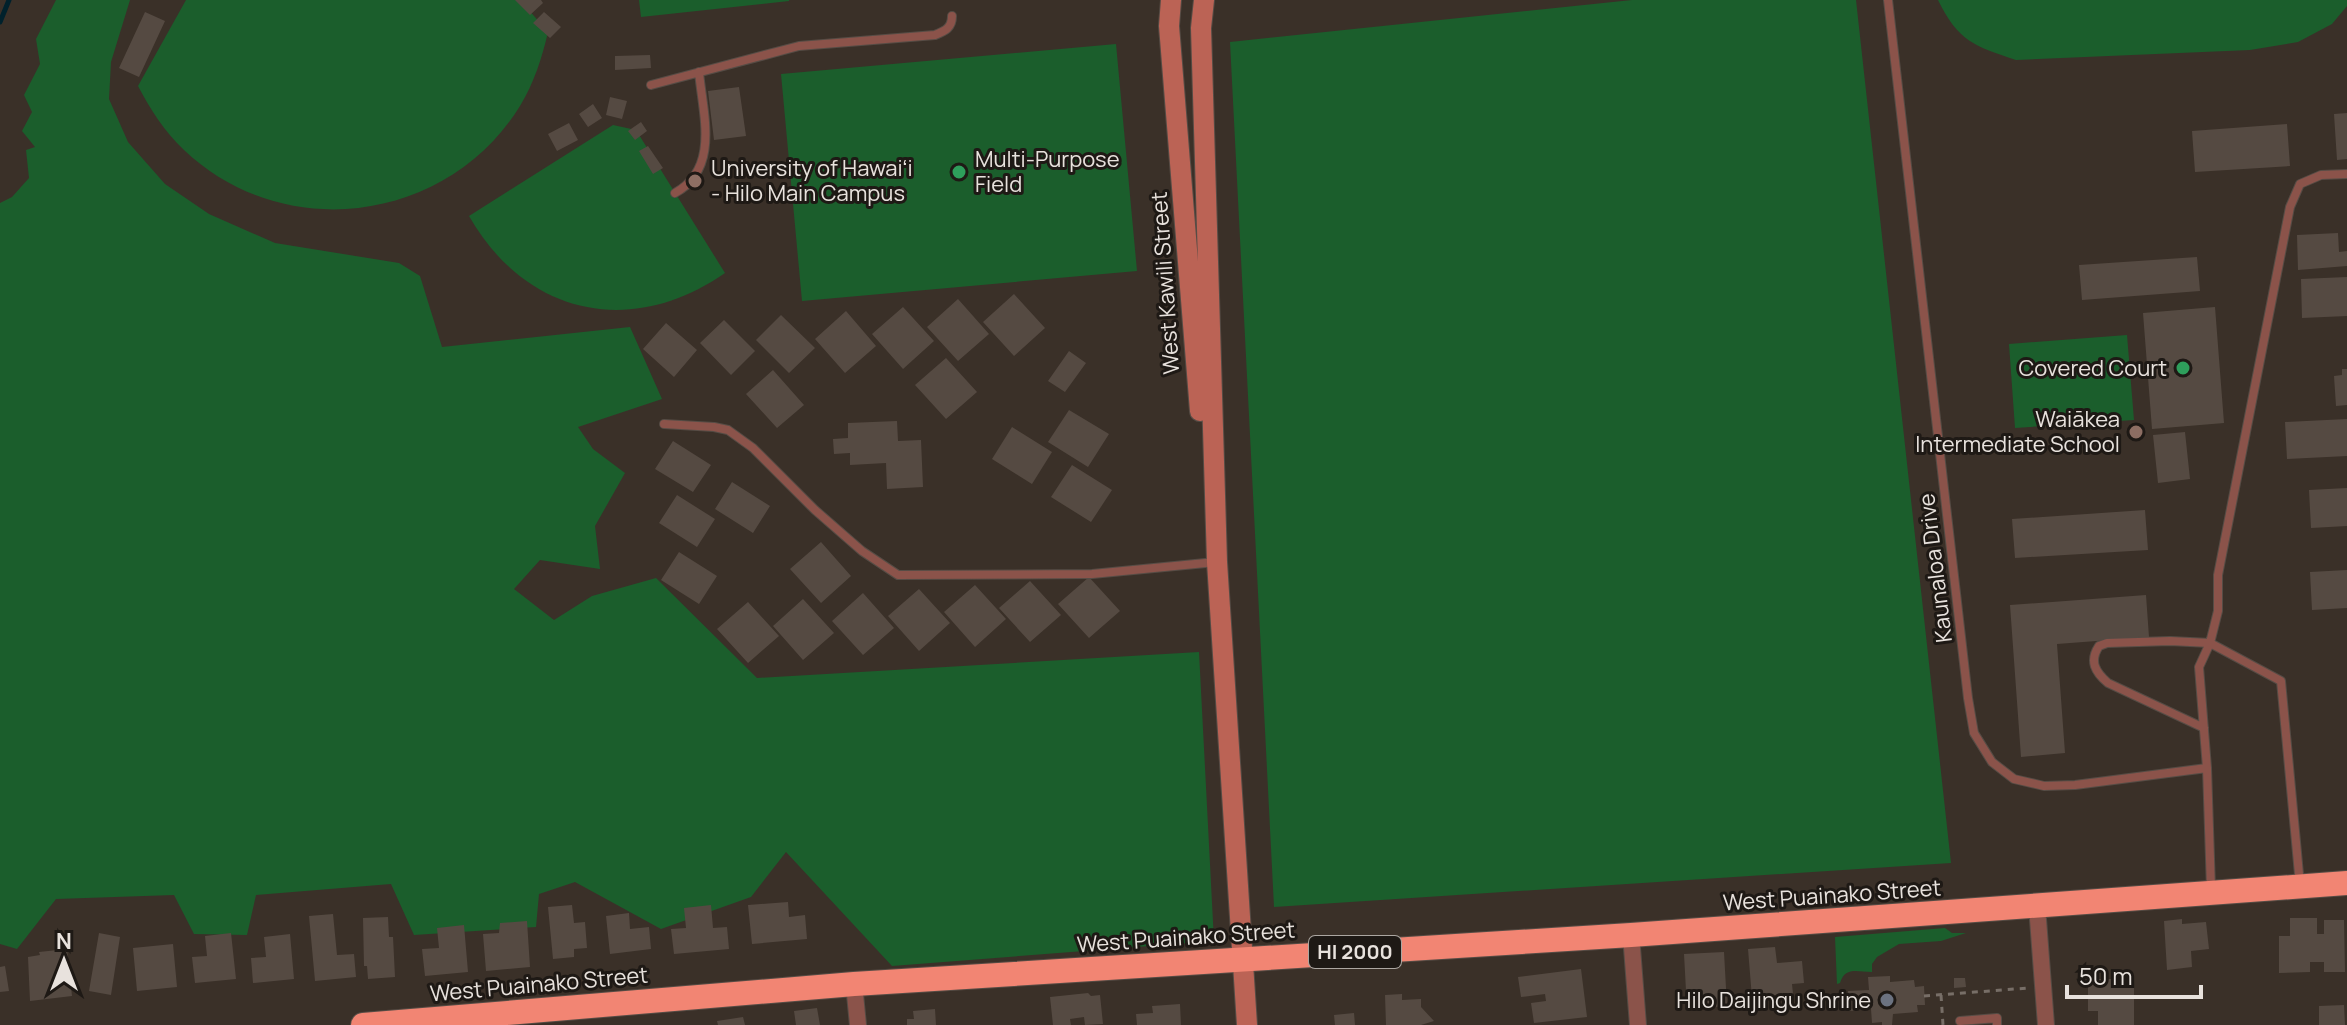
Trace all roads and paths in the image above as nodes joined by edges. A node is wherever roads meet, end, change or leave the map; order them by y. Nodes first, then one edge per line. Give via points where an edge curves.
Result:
1 (1171, 0) edge
2 (1204, 0) edge
3 (1888, 0) edge
4 (952, 16) dead end
5 (699, 72) junction
6 (651, 85) dead end
7 (2347, 174) edge
8 (675, 193) dead end
9 (664, 424) dead end
10 (1217, 562) junction
11 (2210, 643) junction
12 (2204, 728) junction
13 (2207, 768) junction
14 (2347, 883) edge
15 (2300, 886) junction
16 (2211, 893) junction
17 (2037, 906) junction
18 (1631, 935) junction
19 (1242, 959) junction
20 (854, 984) junction
21 (2043, 987) junction
22 (1941, 995) junction
23 (1924, 996) dead end
24 (525, 1018) edge
25 (1960, 1021) dead end
26 (363, 1025) edge
27 (858, 1025) edge
28 (1247, 1025) edge
29 (1638, 1025) edge
30 (1943, 1025) edge
31 (1997, 1025) edge
32 (2046, 1025) edge

1 - 10 street, West Kawili Street via 1195,366
2 - 10 street, West Kawili Street
3 - 13 lane, Kaunaloa Drive via 1974,733 1992,762 2014,779 2044,786
4 - 5 lane via 947,30 935,35 799,46
5 - 6 lane
5 - 8 lane via 705,157 695,178
7 - 11 lane via 2321,175 2300,184 2290,207 2218,575 2218,611
9 - 10 lane via 728,430 862,551 898,575 1092,574
10 - 19 street, West Kawili Street
11 - 12 lane via 2199,667
11 - 12 lane via 2107,643 2099,646 2093,662 2108,683
11 - 15 lane via 2281,681
12 - 13 lane
13 - 16 lane
14 - 15 highway, West Puainako Street / HI 2000
15 - 16 highway, West Puainako Street / HI 2000
16 - 17 highway, West Puainako Street / HI 2000
17 - 18 highway, West Puainako Street / HI 2000
17 - 21 street
18 - 19 highway, West Puainako Street / HI 2000
18 - 29 street
19 - 20 highway, West Puainako Street / HI 2000
19 - 28 street, West Kawili Street
20 - 24 highway, West Puainako Street / HI 2000
20 - 27 street
21 - 22 path
21 - 32 street
22 - 23 path
22 - 30 path
24 - 26 highway, West Puainako Street / HI 2000
25 - 31 lane via 1997,1018

